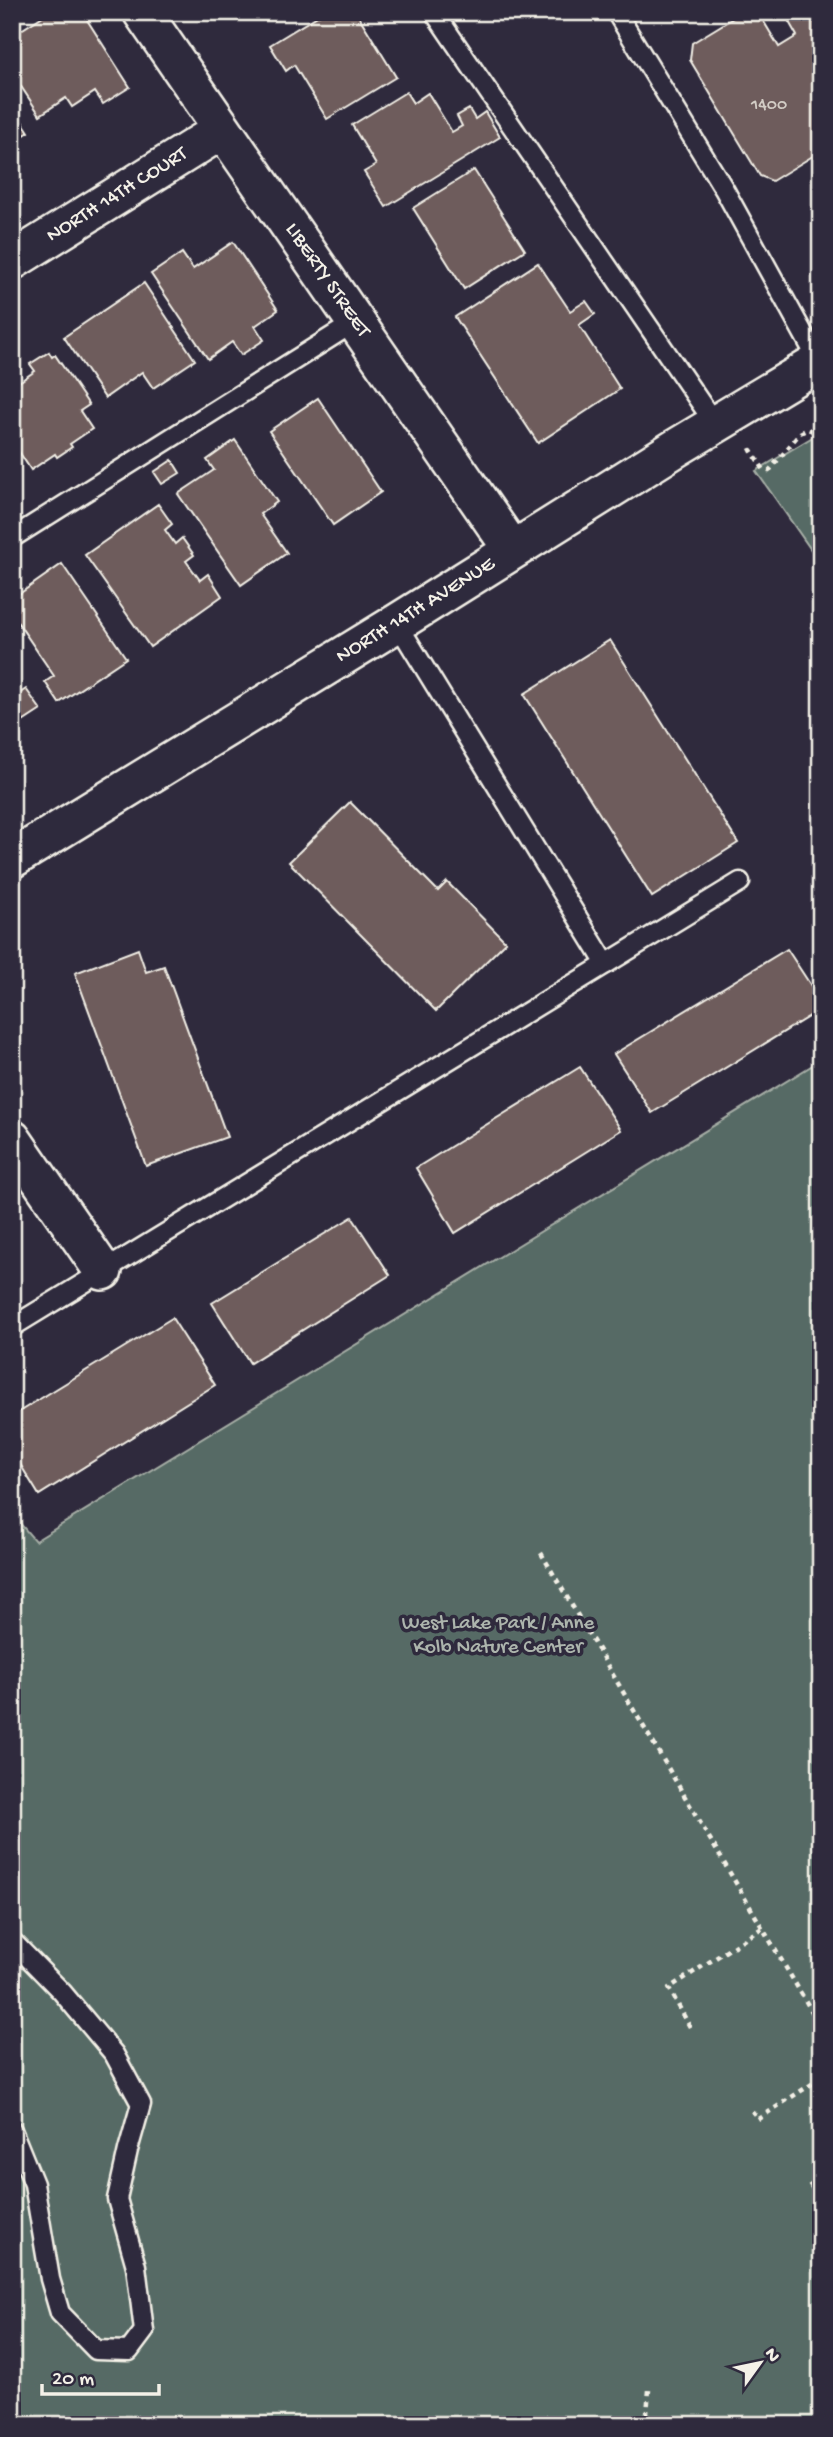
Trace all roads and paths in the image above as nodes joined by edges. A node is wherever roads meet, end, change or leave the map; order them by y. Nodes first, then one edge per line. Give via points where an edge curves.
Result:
1 (142, 12) edge
2 (434, 12) edge
3 (617, 13) edge
4 (222, 130) junction
5 (12, 261) edge
6 (355, 322) junction
7 (820, 362) edge
8 (715, 424) junction
9 (821, 438) edge
10 (740, 456) dead end
11 (12, 538) edge
12 (512, 549) junction
13 (397, 623) junction
14 (12, 859) edge
15 (740, 882) dead end
16 (606, 964) junction
17 (12, 1139) edge
18 (103, 1271) junction
19 (12, 1327) edge
20 (821, 1353) edge
21 (821, 1424) edge
22 (541, 1553) dead end
23 (762, 1928) junction
24 (12, 1941) edge
25 (691, 2027) dead end
26 (821, 2027) edge
27 (821, 2078) edge
28 (752, 2111) dead end
29 (12, 2130) edge
30 (649, 2390) dead end
31 (646, 2425) edge

1 - 4 street, LIBERTY STREET
2 - 8 lane
3 - 7 lane
4 - 5 street, NORTH 14TH COURT
4 - 6 street, LIBERTY STREET
6 - 11 lane
6 - 12 street, LIBERTY STREET
7 - 8 street, NORTH 14TH AVENUE
8 - 12 street, NORTH 14TH AVENUE
9 - 10 path via 808,429 800,433 769,471 751,450
12 - 13 street, NORTH 14TH AVENUE
13 - 14 street, NORTH 14TH AVENUE
13 - 16 lane
15 - 16 lane
16 - 18 lane
17 - 18 street
18 - 19 lane
20 - 21 path
22 - 23 path
23 - 25 path via 669,1988
23 - 26 path
24 - 29 lane via 114,2054 141,2104 117,2199 136,2266 144,2331 129,2351 96,2350 60,2313 34,2184
27 - 28 path via 758,2119
30 - 31 path

